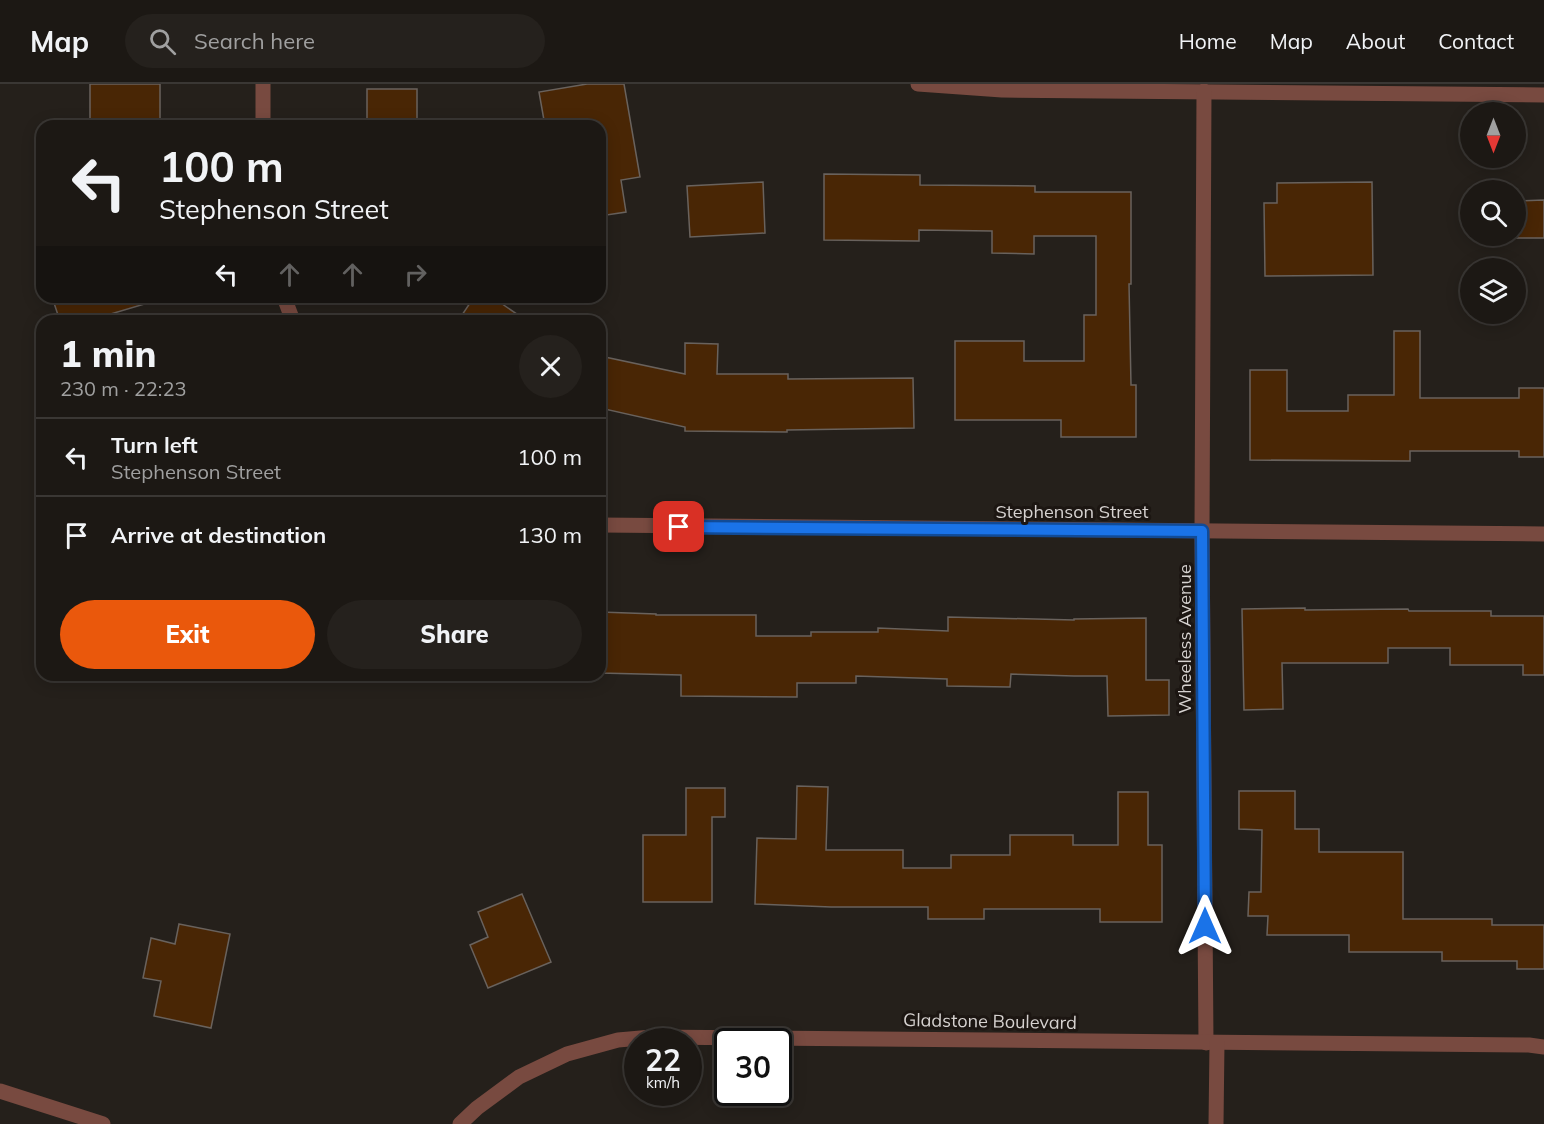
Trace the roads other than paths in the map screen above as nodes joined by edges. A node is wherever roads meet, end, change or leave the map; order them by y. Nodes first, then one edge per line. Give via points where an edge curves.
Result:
1 (263, 84) edge
2 (918, 84) edge
3 (1203, 91) junction
4 (1544, 95) edge
5 (263, 120) edge
6 (606, 525) edge
7 (1202, 531) junction
8 (1544, 534) edge
9 (1212, 1043) junction
10 (1544, 1047) edge
11 (0, 1091) edge
12 (103, 1124) edge
13 (460, 1124) edge
14 (1216, 1124) edge

1 - 5 street
2 - 3 street via 1002,90
3 - 4 street
3 - 7 street, Wheeless Avenue
6 - 7 street, Stephenson Street
7 - 8 street, Stephenson Street
7 - 9 street, Wheeless Avenue
9 - 10 street, Gladstone Boulevard
9 - 13 street, Gladstone Boulevard via 652,1037 618,1040 567,1054 519,1077
9 - 14 street, Wheeless Avenue
11 - 12 street

